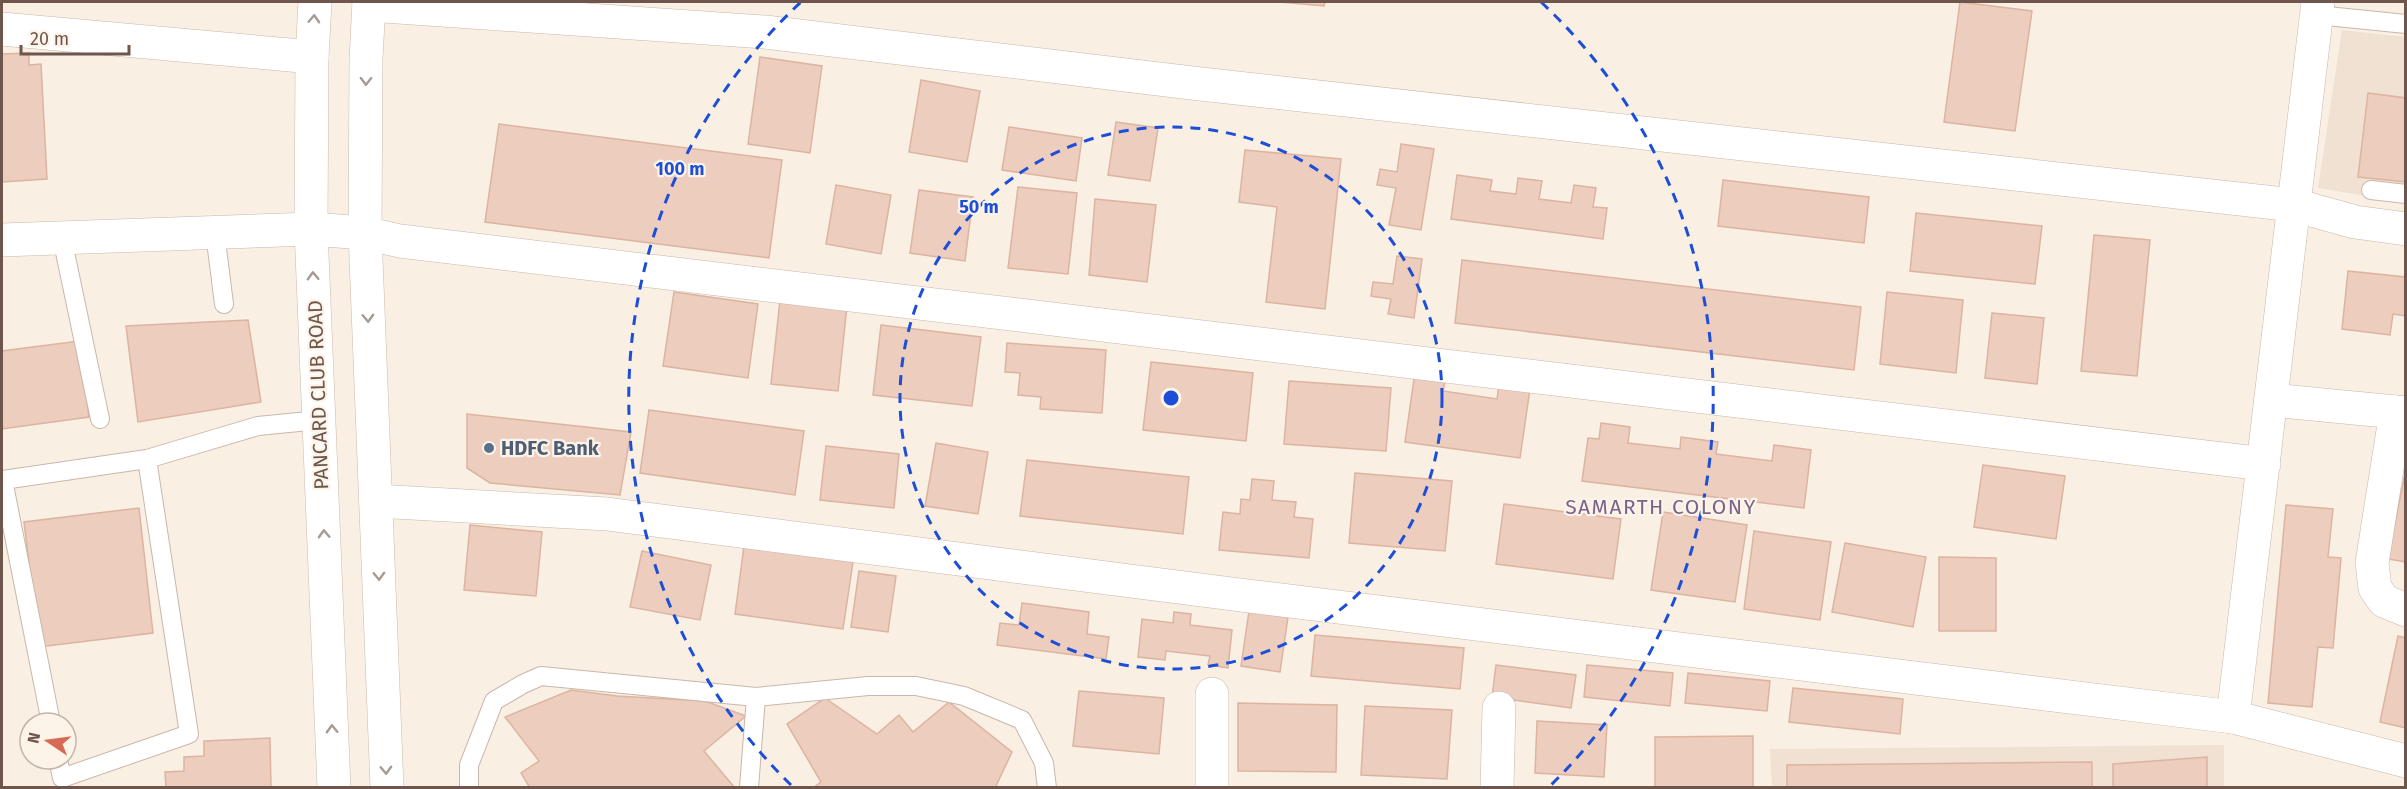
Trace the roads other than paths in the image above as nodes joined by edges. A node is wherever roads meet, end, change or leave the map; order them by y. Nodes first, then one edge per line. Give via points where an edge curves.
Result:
1 (315, 2) edge
2 (369, 3) edge
3 (2318, 8) edge
4 (2406, 24) edge
5 (2, 29) edge
6 (312, 57) junction
7 (2371, 190) dead end
8 (2406, 194) edge
9 (2294, 205) junction
10 (311, 229) junction
11 (2406, 229) edge
12 (365, 232) junction
13 (216, 233) junction
14 (62, 238) junction
15 (2, 240) edge
16 (224, 304) dead end
17 (2271, 400) junction
18 (2401, 412) edge
19 (100, 419) dead end
20 (319, 420) junction
21 (147, 459) junction
22 (2264, 464) junction
23 (376, 501) junction
24 (2406, 610) edge
25 (1212, 694) dead end
26 (756, 697) junction
27 (1499, 708) dead end
28 (49, 711) edge
29 (2233, 717) junction
30 (2406, 761) edge
31 (61, 771) edge
32 (334, 788) edge
33 (387, 788) edge
34 (469, 788) edge
35 (749, 788) edge
36 (1047, 788) edge
37 (1212, 788) edge
38 (1497, 788) edge

6 -> 1 street, PANCARD CLUB ROAD
2 - 9 street via 765,32
2 -> 12 street
3 - 4 lane
3 - 9 street
5 - 6 street
6 - 10 street, PANCARD CLUB ROAD
7 - 8 lane
9 - 11 street via 2355,222
9 - 17 street
10 - 12 street
10 - 13 street
20 -> 10 street, PANCARD CLUB ROAD
12 - 22 street via 412,242
12 -> 23 street
13 - 14 street
13 - 16 lane
14 - 15 street
14 - 19 lane
17 - 18 street
17 - 22 street
18 - 24 street via 2372,562 2375,588 2384,601
20 - 21 lane via 258,426
32 -> 20 street, PANCARD CLUB ROAD
21 - 28 lane via 3,480
21 - 31 lane via 189,734 62,778
22 - 29 street
23 - 29 street via 607,514
23 -> 33 street
25 - 37 street
26 - 34 lane via 541,676 494,701 469,765
26 - 35 lane
26 - 36 lane via 868,686 916,686 964,696 1022,720 1044,763
27 - 38 street
29 - 30 street

